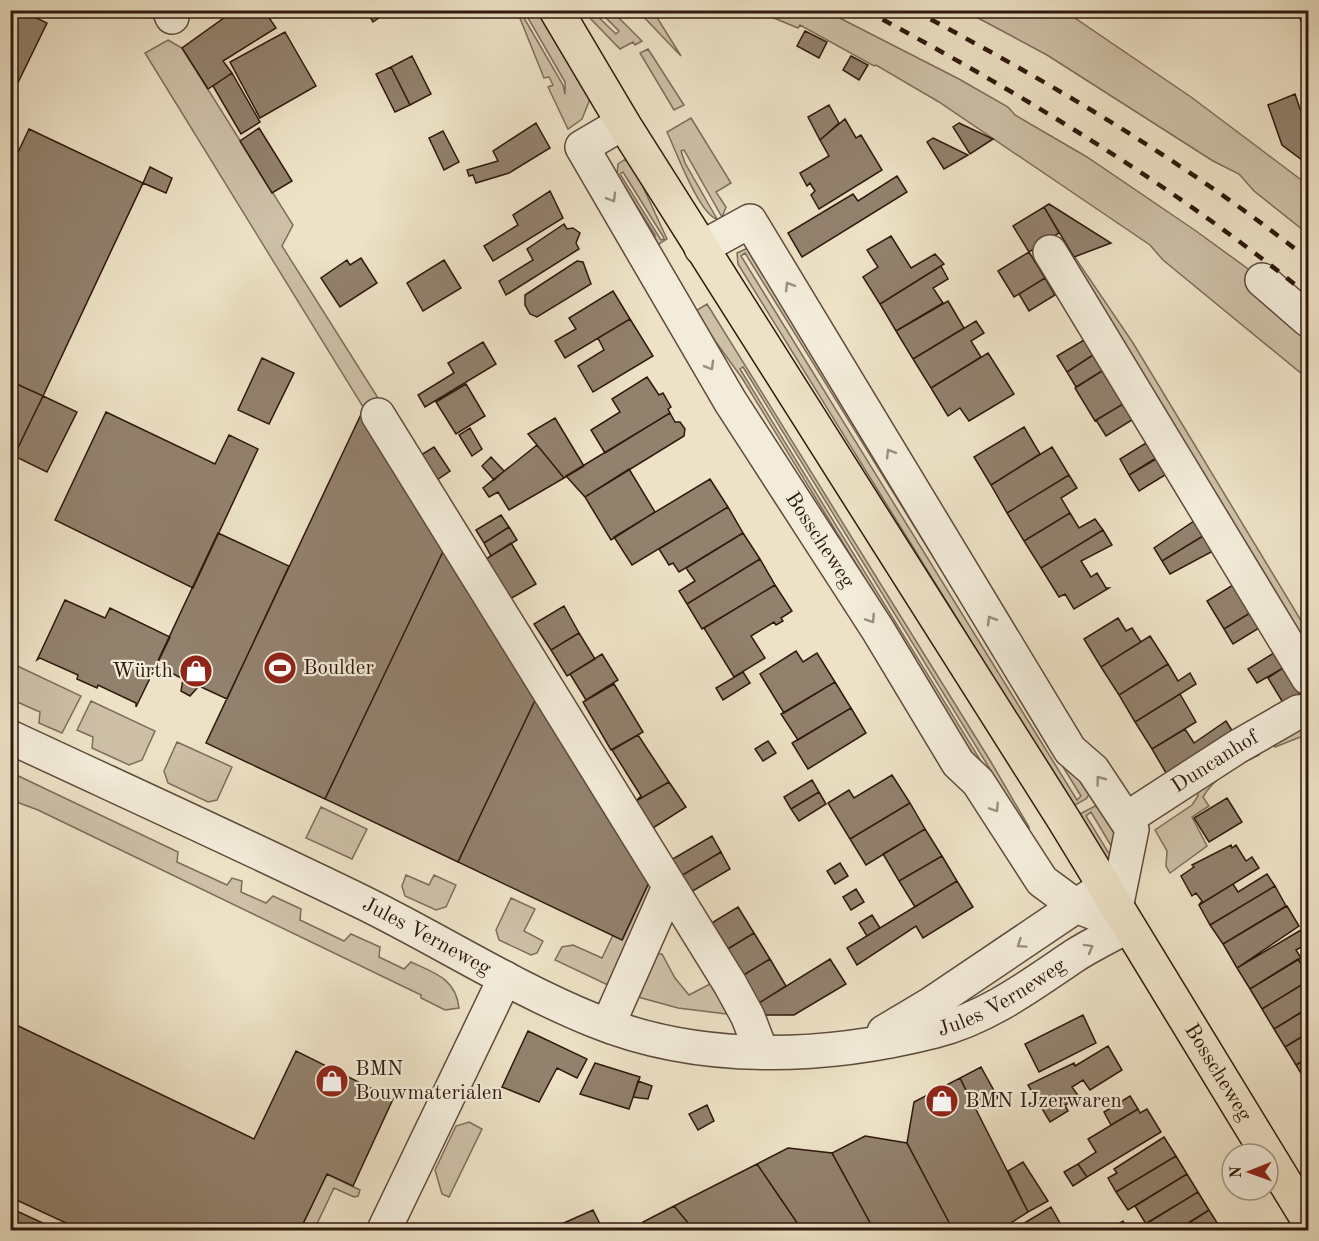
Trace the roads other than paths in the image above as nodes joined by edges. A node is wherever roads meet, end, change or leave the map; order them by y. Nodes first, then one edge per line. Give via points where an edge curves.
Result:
1 (556, 10) edge
2 (623, 123) junction
3 (701, 248) junction
4 (1050, 252) dead end
5 (1262, 280) dead end
6 (1308, 320) edge
7 (378, 415) dead end
8 (1308, 678) edge
9 (1308, 711) edge
10 (10, 736) edge
11 (1126, 819) junction
12 (669, 887) junction
13 (1076, 906) junction
14 (1116, 907) junction
15 (505, 978) junction
16 (608, 1025) junction
17 (864, 1044) junction
18 (761, 1051) junction
19 (1308, 1220) edge
20 (384, 1230) edge

1 - 2 main road, Bosscheweg
2 - 3 main road, Bosscheweg
2 -> 13 street, Bosscheweg via 582,147 730,401 878,630 958,763 978,782 1042,881
11 -> 3 street via 1093,770 1070,750 750,221
3 - 14 main road, Bosscheweg
4 - 8 street
5 - 6 street
7 - 12 street
9 - 11 street, Duncanhof via 1298,712 1237,747
10 - 15 street, Jules Verneweg via 366,904
11 - 14 street via 1132,829
12 - 16 street
12 - 18 street via 748,1017
13 - 14 street, Bosscheweg
13 - 14 street, Jules Verneweg
13 -> 17 street, Jules Verneweg via 931,1004
17 -> 14 street, Jules Verneweg via 936,1031 968,1020 1020,993 1077,954
14 - 19 main road, Bosscheweg
15 - 16 street, Jules Verneweg
15 - 20 street
16 - 18 street, Jules Verneweg via 656,1040
17 - 18 street, Jules Verneweg via 836,1051

